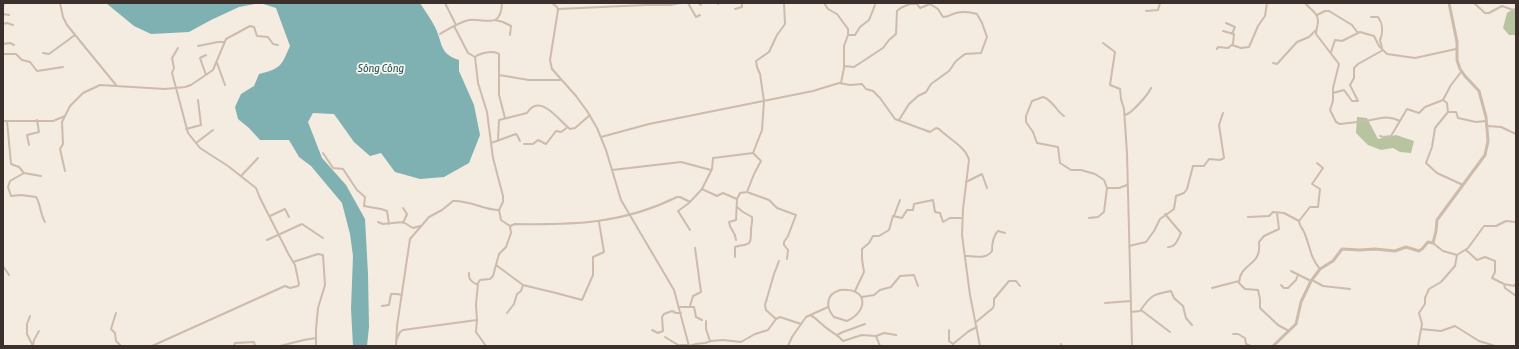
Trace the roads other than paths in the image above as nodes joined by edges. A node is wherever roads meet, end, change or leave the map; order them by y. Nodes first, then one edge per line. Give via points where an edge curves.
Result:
1 (4, 3) edge
2 (60, 3) edge
3 (445, 3) edge
4 (502, 3) edge
5 (552, 3) edge
6 (681, 3) edge
7 (688, 3) edge
8 (698, 3) edge
9 (742, 3) edge
10 (784, 3) edge
11 (824, 3) edge
12 (1160, 3) edge
13 (1267, 3) edge
14 (1305, 3) edge
15 (1449, 3) edge
16 (1474, 3) edge
17 (910, 4) edge
18 (701, 5) dead end
19 (875, 5) dead end
20 (3, 7) edge
21 (558, 9) junction
22 (735, 9) dead end
23 (1146, 11) dead end
24 (1516, 11) edge
25 (3, 14) edge
26 (9, 15) dead end
27 (700, 15) dead end
28 (1317, 15) junction
29 (1371, 17) dead end
30 (495, 20) junction
31 (1226, 23) dead end
32 (3, 24) edge
33 (13, 25) dead end
34 (455, 25) junction
35 (1223, 30) dead end
36 (1316, 30) junction
37 (1358, 33) junction
38 (440, 34) dead end
39 (1232, 34) junction
40 (75, 35) junction
41 (510, 35) dead end
42 (848, 35) junction
43 (225, 42) junction
44 (1103, 43) dead end
45 (3, 44) edge
46 (14, 45) dead end
47 (278, 45) dead end
48 (1232, 45) junction
49 (198, 46) dead end
50 (178, 48) dead end
51 (1217, 49) dead end
52 (1456, 49) junction
53 (1383, 50) junction
54 (43, 53) dead end
55 (1331, 53) junction
56 (3, 54) edge
57 (206, 55) dead end
58 (475, 57) junction
59 (1273, 62) dead end
60 (217, 63) junction
61 (844, 66) junction
62 (63, 67) dead end
63 (1461, 72) junction
64 (206, 75) junction
65 (499, 75) junction
66 (562, 80) junction
67 (841, 83) junction
68 (116, 85) junction
69 (225, 85) dead end
70 (177, 88) junction
71 (1151, 88) dead end
72 (1333, 93) junction
73 (198, 100) dead end
74 (1443, 100) junction
75 (764, 101) junction
76 (1448, 112) junction
77 (1223, 113) dead end
78 (590, 115) junction
79 (1124, 115) junction
80 (65, 116) junction
81 (1064, 116) dead end
82 (505, 118) junction
83 (37, 120) junction
84 (899, 120) junction
85 (1400, 120) junction
86 (3, 121) edge
87 (7, 121) junction
88 (1486, 121) junction
89 (1487, 126) junction
90 (568, 127) junction
91 (186, 129) junction
92 (214, 130) dead end
93 (1516, 134) edge
94 (1380, 136) dead end
95 (601, 137) junction
96 (498, 141) junction
97 (520, 141) dead end
98 (196, 143) junction
99 (491, 143) junction
100 (524, 144) dead end
101 (29, 146) dead end
102 (323, 153) dead end
103 (753, 153) junction
104 (258, 158) dead end
105 (1318, 163) dead end
106 (612, 170) junction
107 (65, 171) dead end
108 (711, 171) junction
109 (24, 173) junction
110 (41, 176) dead end
111 (241, 176) junction
112 (966, 182) junction
113 (1128, 185) junction
114 (1463, 185) junction
115 (987, 188) dead end
116 (1107, 188) junction
117 (702, 189) junction
118 (747, 192) junction
119 (737, 199) junction
120 (900, 200) dead end
121 (690, 202) junction
122 (737, 207) junction
123 (403, 208) dead end
124 (500, 210) junction
125 (1277, 213) junction
126 (1165, 214) junction
127 (630, 215) junction
128 (270, 216) junction
129 (894, 216) junction
130 (290, 217) dead end
131 (1248, 217) dead end
132 (962, 218) junction
133 (1089, 218) dead end
134 (1299, 220) junction
135 (45, 222) dead end
136 (378, 222) dead end
137 (599, 222) junction
138 (1516, 222) edge
139 (404, 223) junction
140 (389, 224) junction
141 (421, 226) junction
142 (510, 226) junction
143 (690, 230) dead end
144 (1005, 232) dead end
145 (279, 234) junction
146 (323, 238) dead end
147 (267, 240) dead end
148 (736, 240) dead end
149 (1433, 244) junction
150 (1129, 246) junction
151 (1168, 247) dead end
152 (696, 248) dead end
153 (1466, 250) junction
154 (1457, 255) junction
155 (965, 256) junction
156 (735, 257) dead end
157 (787, 259) dead end
158 (779, 261) dead end
159 (293, 262) junction
160 (496, 265) junction
161 (3, 266) edge
162 (1320, 270) junction
163 (1291, 271) dead end
164 (469, 273) dead end
165 (8, 275) dead end
166 (1298, 275) junction
167 (1311, 280) junction
168 (1239, 281) junction
169 (1516, 283) edge
170 (1504, 284) junction
171 (478, 285) junction
172 (523, 285) junction
173 (1281, 285) dead end
174 (918, 286) dead end
175 (1020, 286) dead end
176 (1212, 288) dead end
177 (1350, 288) dead end
178 (855, 291) junction
179 (402, 295) junction
180 (1516, 296) edge
181 (862, 297) junction
182 (1131, 301) junction
183 (1105, 303) dead end
184 (382, 306) dead end
185 (690, 306) junction
186 (679, 307) junction
187 (828, 307) junction
188 (1141, 310) junction
189 (1131, 312) junction
190 (116, 313) dead end
191 (507, 313) dead end
192 (681, 313) junction
193 (810, 315) junction
194 (30, 316) dead end
195 (776, 319) junction
196 (477, 320) junction
197 (702, 320) dead end
198 (706, 320) dead end
199 (976, 322) junction
200 (801, 324) junction
201 (866, 324) dead end
202 (1192, 325) dead end
203 (977, 327) junction
204 (1420, 329) junction
205 (652, 330) dead end
206 (949, 330) dead end
207 (1289, 331) junction
208 (39, 332) dead end
209 (1170, 332) dead end
210 (896, 334) dead end
211 (1233, 334) dead end
212 (837, 335) junction
213 (876, 336) junction
214 (665, 337) dead end
215 (316, 338) junction
216 (396, 341) junction
217 (710, 341) junction
218 (689, 345) edge
219 (33, 346) edge
220 (121, 346) edge
221 (152, 346) edge
222 (234, 346) edge
223 (256, 346) edge
224 (280, 346) edge
225 (316, 346) edge
226 (396, 346) edge
227 (486, 346) edge
228 (788, 346) edge
229 (880, 346) edge
230 (980, 346) edge
231 (1132, 346) edge
232 (1252, 346) edge
233 (1274, 346) edge
234 (1418, 346) edge
235 (1495, 346) edge

1 - 20 street
2 - 40 street via 63,17
3 - 34 street
4 - 30 street via 501,12
5 - 21 street
6 - 21 street
7 - 27 street via 696,17
8 - 18 street
9 - 22 street via 742,6
10 - 75 street via 785,24 769,52 756,61
11 - 42 street via 846,25
12 - 23 street via 1158,10
13 - 48 street via 1266,16 1258,26 1249,47
14 - 28 street
15 - 52 street via 1457,42
16 - 24 street via 1485,13 1502,6
17 - 61 street via 897,11 896,34 883,48 854,67
17 - 84 street via 916,4 920,8 930,4 946,17 968,11 977,14 987,39 981,53 965,54 956,61 949,71 909,104
19 - 42 street via 869,20 860,26 855,35
21 - 66 street via 550,62 552,69
25 - 26 street
28 - 36 street
28 - 37 street via 1329,11 1352,25
29 - 53 street via 1378,17 1380,20
30 - 34 street via 470,20
30 - 41 street via 511,26
31 - 39 street via 1235,27
32 - 33 street via 7,22
34 - 38 street
34 - 58 street via 468,53
35 - 39 street
36 - 55 street via 1316,34
36 - 59 street via 1309,37 1297,42 1277,64
37 - 53 street via 1364,32 1374,36
37 - 55 street via 1342,40 1335,40
39 - 48 street via 1235,36
40 - 54 street via 48,54
40 - 68 street
42 - 61 street via 844,46
43 - 47 street via 252,26 257,36 268,37 273,44
43 - 49 street
43 - 60 street
44 - 79 street via 1115,52 1110,85 1120,89
45 - 46 street
48 - 51 street
50 - 70 street via 172,58 172,73
52 - 53 street via 1415,58 1387,54
52 - 63 street
53 - 72 street via 1354,68 1354,78 1350,84 1358,101 1352,101 1344,90
55 - 72 street via 1339,64
56 - 62 street via 16,54 22,60 30,62 37,71
57 - 64 street via 200,58
58 - 65 street via 479,54 498,53
58 - 99 street
60 - 64 street
60 - 69 street
61 - 67 street
63 - 74 street
63 - 88 street via 1479,91
64 - 70 street via 191,85
65 - 66 street via 529,80
65 - 82 street via 499,96
66 - 78 street
67 - 75 street
67 - 84 street via 862,84 866,89 873,91 893,117
68 - 70 street
68 - 80 street via 102,85 85,92 70,106
70 - 91 street
71 - 79 street via 1130,114
72 - 85 street via 1331,112 1338,124 1367,121 1378,117 1393,117
73 - 91 street via 201,125
74 - 76 street via 1447,103
74 - 85 street via 1425,107 1419,113 1407,109
75 - 95 street via 649,124
75 - 103 street via 762,131
76 - 88 street via 1456,112 1459,119
76 - 114 street via 1435,128 1426,162 1437,173
77 - 126 street via 1218,125 1224,158 1209,159 1204,166 1193,166 1187,189 1176,196 1174,208
78 - 90 street via 574,129
78 - 95 street
79 - 113 street
80 - 83 street via 53,121
80 - 107 street via 62,123 63,144 60,148
81 - 116 street via 1043,96 1032,100 1026,122 1037,143 1058,147 1060,163 1071,170 1096,174 1104,180
82 - 90 street via 527,113 535,107 544,107
82 - 96 street via 499,121
83 - 87 street
83 - 101 street via 39,132 27,135
84 - 112 street via 930,132 938,128 959,147 968,158
85 - 94 street via 1391,136
86 - 87 street
87 - 109 street via 10,164 19,167
88 - 89 street
89 - 93 street via 1501,127
89 - 114 street via 1485,155
90 - 100 street via 561,132 556,131 546,144 538,140 533,144
91 - 98 street
92 - 98 street
95 - 106 street
96 - 97 street via 517,134
96 - 99 street
98 - 111 street via 202,150
99 - 124 street via 503,196
102 - 140 street via 333,168 343,169 365,197 364,206 387,211
103 - 108 street via 714,158
103 - 118 street via 761,161
104 - 111 street
105 - 134 street via 1323,168 1312,184 1320,189 1320,204 1318,207 1310,207
106 - 108 street via 681,162
106 - 127 street via 620,197
108 - 117 street
109 - 110 street
109 - 135 street via 9,182 10,195 34,196 39,202
111 - 128 street via 257,189
112 - 115 street via 982,174
112 - 132 street
113 - 116 street
113 - 150 street
114 - 149 street via 1437,220
116 - 133 street via 1104,212 1098,217
117 - 119 street via 717,196 724,193
117 - 121 street
118 - 119 street via 741,192
118 - 157 street via 769,200 777,208 796,215 784,242 788,250
119 - 122 street
120 - 129 street
121 - 127 street via 677,197 644,212
121 - 143 street via 678,211
122 - 148 street via 736,220 729,222
122 - 156 street via 753,220 752,238 746,246 735,247
123 - 139 street via 407,214
124 - 141 street via 469,202 453,201 428,217
124 - 142 street via 501,220
125 - 131 street
125 - 134 street via 1286,213
125 - 168 street via 1279,229 1258,242 1260,250 1257,258 1243,270
126 - 150 street via 1146,242
126 - 151 street via 1181,233 1176,244
127 - 137 street
127 - 186 street via 673,287
128 - 130 street via 285,209
128 - 145 street
129 - 132 street via 902,218 907,210 913,210 914,204 933,200 935,212 940,213 943,222 950,218
129 - 178 street via 889,230 879,236 873,236 862,249 864,272
132 - 155 street
134 - 162 street via 1313,262
136 - 140 street
137 - 142 street
137 - 172 street via 604,252 593,257 593,275 582,300
138 - 153 street via 1484,226
139 - 140 street
139 - 141 street via 411,228
141 - 179 street via 409,242
142 - 160 street via 506,248 499,254
144 - 155 street via 996,232 992,251 988,255 978,258
145 - 146 street via 302,224
145 - 147 street
145 - 159 street
149 - 154 street via 1443,251
149 - 162 street via 1428,242 1419,251 1406,247 1396,251 1342,248 1333,261
150 - 182 street
152 - 185 street via 701,292 693,296
153 - 154 street
153 - 170 street via 1477,260 1485,257 1495,261 1492,278
154 - 204 street via 1455,266 1440,282 1430,288 1425,296 1425,304 1420,313
155 - 199 street
158 - 195 street via 765,305 766,310
159 - 215 street via 318,254 323,255 325,285 318,308
159 - 221 street via 298,273 298,286 285,286
160 - 171 street via 493,276 480,280
160 - 172 street
161 - 165 street
162 - 167 street
163 - 166 street
164 - 171 street
166 - 167 street
166 - 173 street via 1288,288
167 - 177 street via 1323,286
167 - 207 street via 1301,302 1297,321
168 - 176 street
168 - 207 street via 1245,288 1258,290 1260,308 1278,325
169 - 170 street via 1514,286
170 - 180 street via 1505,288
171 - 196 street
172 - 191 street
174 - 181 street via 914,275 900,276 890,287 874,295
175 - 199 street via 1016,281 1009,281 994,299 993,308
178 - 181 street
178 - 187 street via 837,291 829,298
179 - 184 street via 391,294 389,305
179 - 216 street
181 - 187 street via 862,307 855,316 847,320 834,317
182 - 183 street
182 - 189 street
185 - 186 street
185 - 197 street via 695,308 696,317
186 - 192 street
187 - 193 street
188 - 189 street
188 - 202 street via 1153,295 1171,291 1174,298 1183,306 1186,318
188 - 209 street
189 - 231 street
190 - 220 street via 111,329
192 - 205 street via 672,311 664,314 663,331 658,333
192 - 218 street
193 - 200 street
193 - 212 street
194 - 219 street via 27,334
195 - 200 street via 782,318
195 - 217 street via 768,330 741,342
196 - 216 street via 403,330
196 - 227 street via 476,331
198 - 217 street
199 - 203 street
200 - 228 street
201 - 212 street
203 - 206 street via 953,344 948,341
203 - 230 street
204 - 234 street
204 - 235 street via 1442,331 1455,326 1479,341
207 - 233 street
208 - 219 street
210 - 213 street via 884,333
211 - 232 street via 1245,338 1246,344
212 - 213 street via 844,342 854,336
213 - 229 street
214 - 218 street via 678,345
215 - 224 street
215 - 225 street
216 - 226 street
217 - 218 street
222 - 223 street via 235,343 254,342

